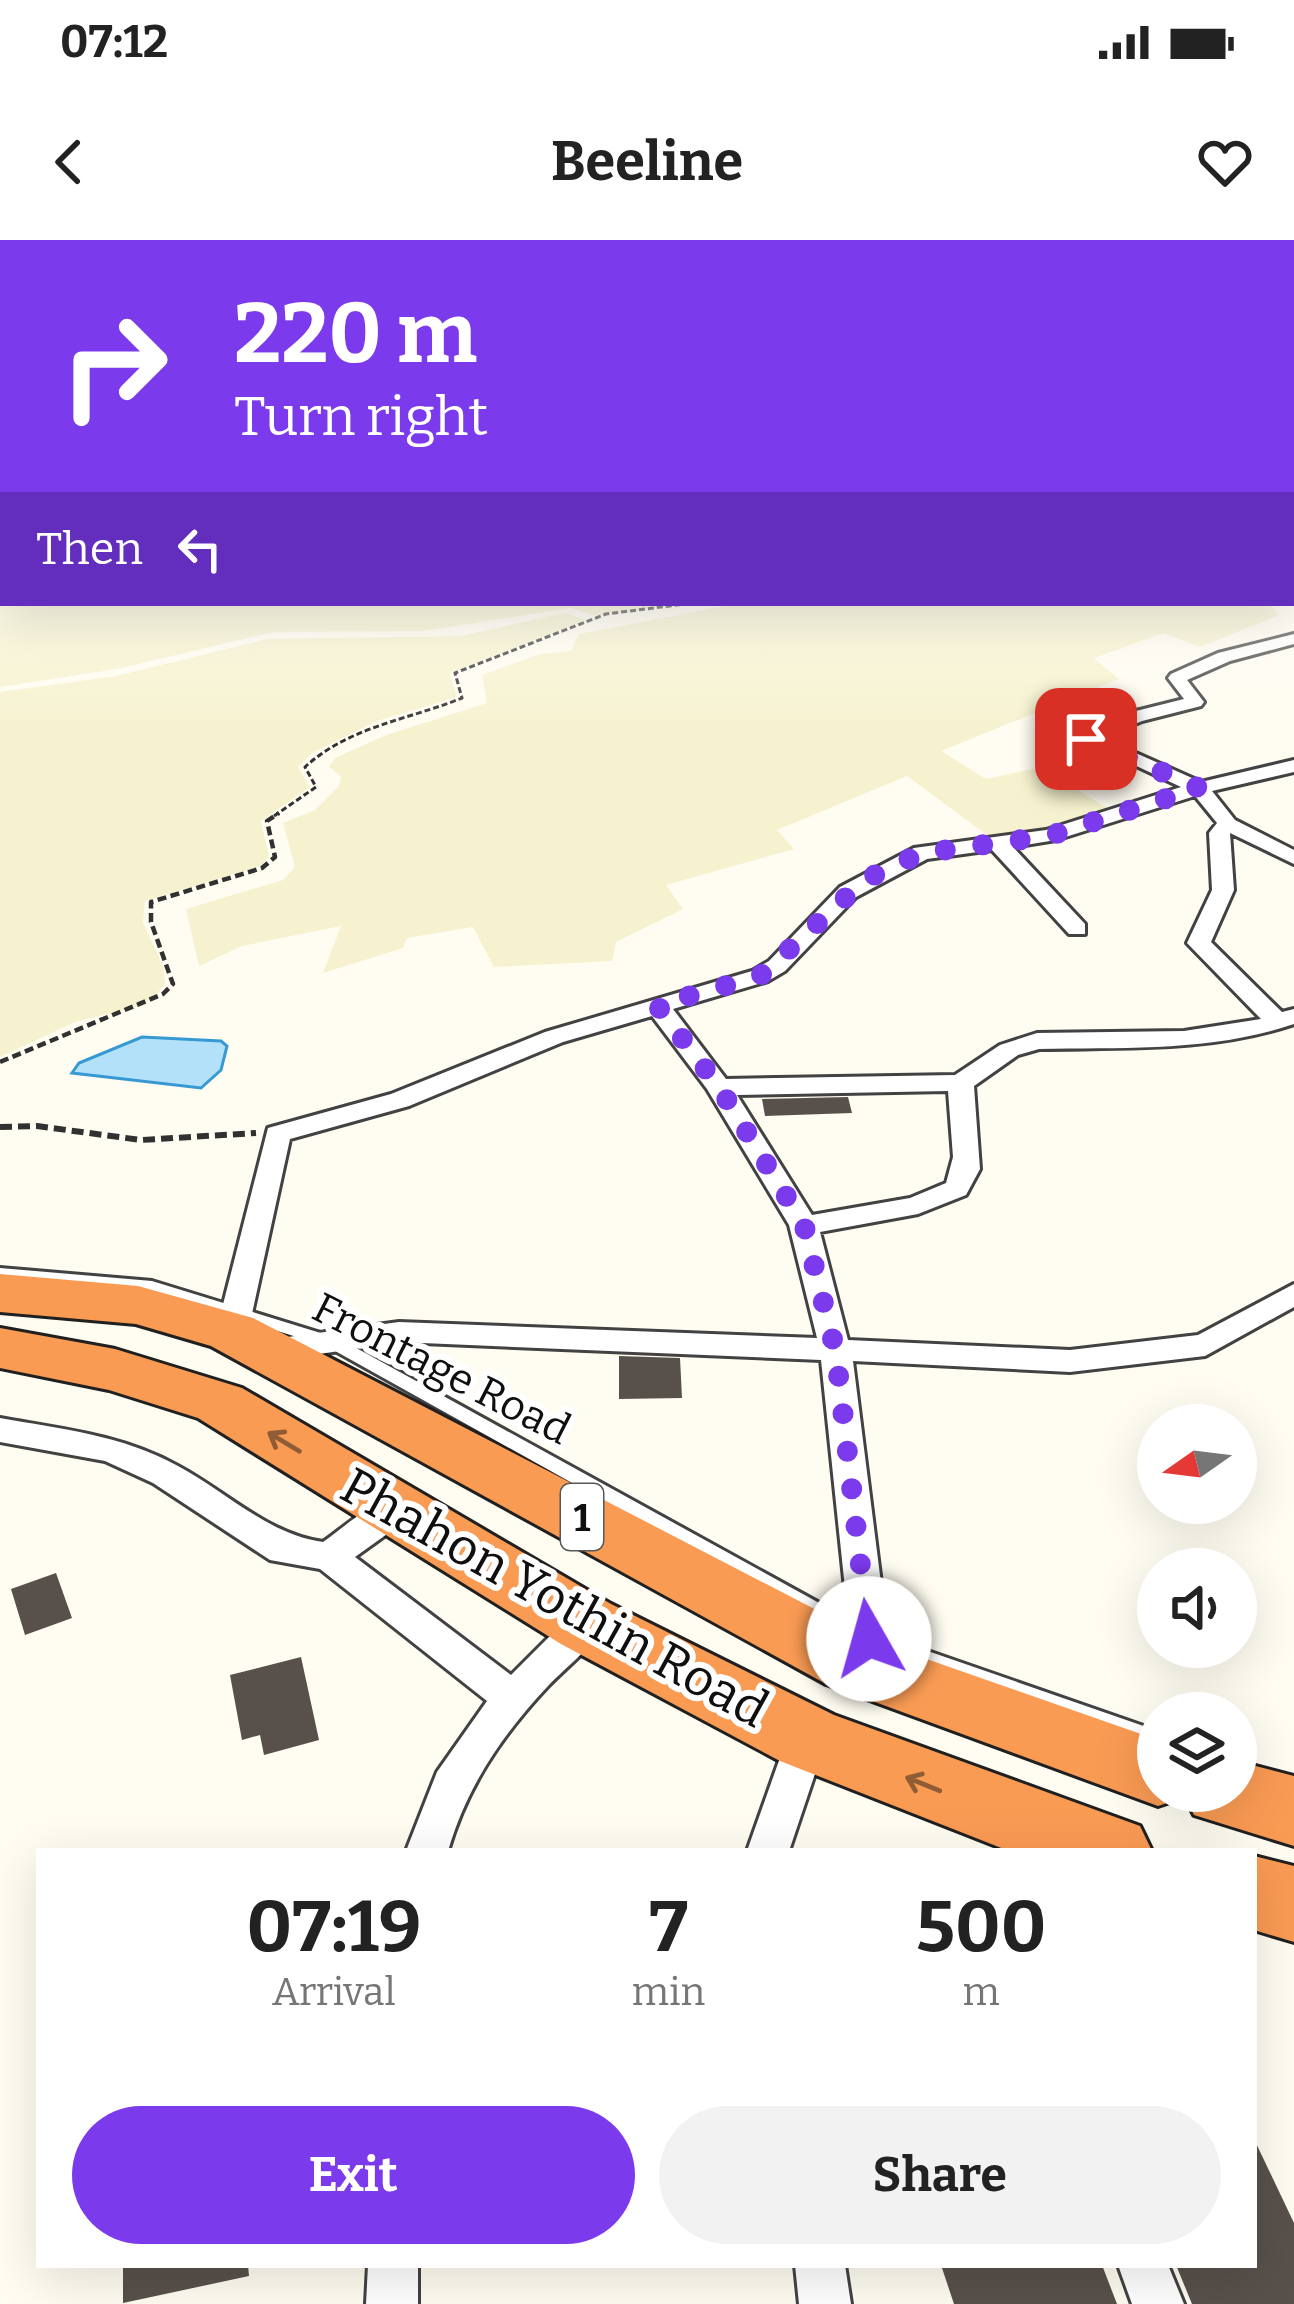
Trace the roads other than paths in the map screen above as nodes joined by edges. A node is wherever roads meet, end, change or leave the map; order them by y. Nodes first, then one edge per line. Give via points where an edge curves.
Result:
1 (1294, 639) edge
2 (1294, 766) edge
3 (1199, 788) junction
4 (1228, 824) junction
5 (998, 844) junction
6 (1294, 858) edge
7 (1077, 929) dead end
8 (657, 1005) junction
9 (1285, 1018) edge
10 (961, 1083) junction
11 (719, 1087) junction
12 (804, 1225) junction
13 (0, 1273) edge
14 (0, 1293) edge
15 (1294, 1294) edge
16 (270, 1334) junction
17 (0, 1348) edge
18 (836, 1353) junction
19 (0, 1430) edge
20 (396, 1510) junction
21 (329, 1557) junction
22 (586, 1624) junction
23 (860, 1651) junction
24 (511, 1697) junction
25 (1137, 1733) edge
26 (808, 1738) junction
27 (1137, 1764) edge
28 (1257, 1800) edge
29 (1294, 1810) edge
30 (999, 1832) edge
31 (428, 1848) edge
32 (769, 1848) edge
33 (1094, 1848) edge
34 (1257, 1895) edge
35 (1294, 1904) edge
36 (393, 2268) edge
37 (820, 2268) edge
38 (1144, 2268) edge
39 (392, 2304) edge
40 (825, 2304) edge
41 (1158, 2304) edge

1 - 3 street via 1177,678 1195,702 1086,739
2 - 3 street
3 - 4 street
3 - 5 street
4 - 6 street
4 - 9 street via 1219,832 1223,890 1199,943
5 - 7 street
5 - 8 street via 922,853 892,866 848,892 777,966
8 - 11 street
8 - 16 street via 400,1100 278,1134
9 - 10 street via 1184,1039 1037,1041
10 - 11 street
10 - 12 street via 964,1178 955,1193
11 - 12 street
12 - 18 street
13 - 16 lane via 152,1286
14 - 16 highway, Phahon Yothin Road / 1 via 137,1305
15 - 18 street via 1205,1346 1070,1361
16 - 18 street via 466,1332
16 - 23 highway, Phahon Yothin Road / 1
20 -> 17 highway, Phahon Yothin Road / 1 via 220,1403 115,1370
18 - 23 street
19 - 21 street via 112,1450 166,1474 283,1550
20 - 21 street
20 - 22 highway, Phahon Yothin Road / 1
21 - 24 street
22 - 24 street
22 - 26 highway, Phahon Yothin Road / 1
23 - 25 lane
23 - 26 highway
23 - 27 highway, Phahon Yothin Road / 1
24 - 31 street via 462,1761
30 -> 26 highway, Phahon Yothin Road / 1
26 - 32 street
28 - 29 highway
30 - 33 highway, Phahon Yothin Road / 1
34 - 35 highway
36 - 39 street
37 - 40 street
38 - 41 street

